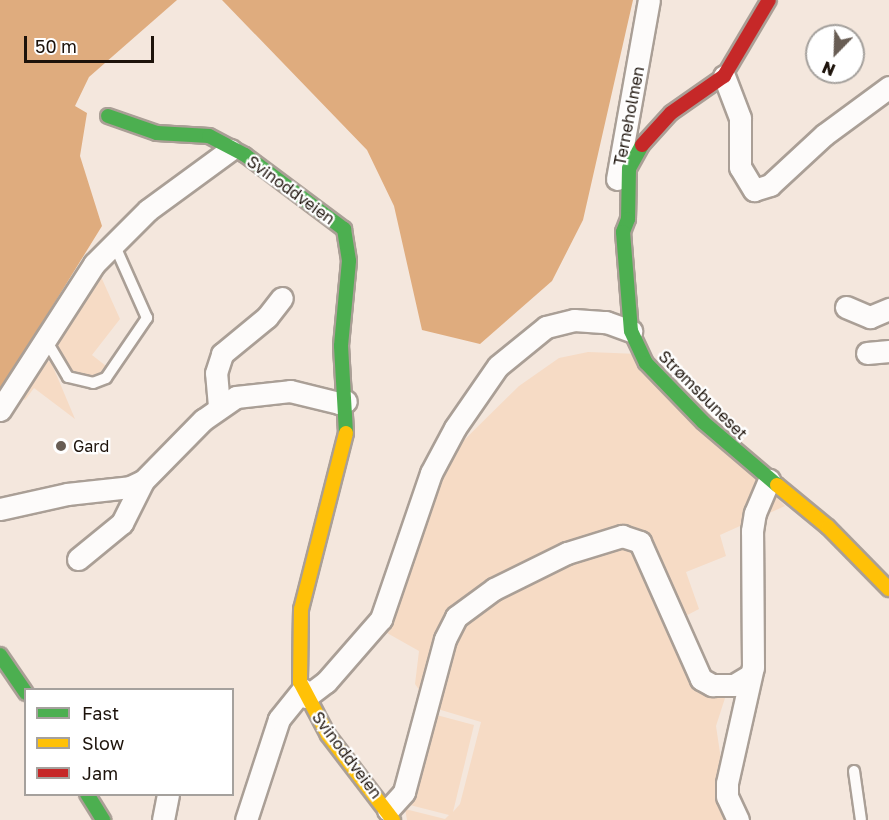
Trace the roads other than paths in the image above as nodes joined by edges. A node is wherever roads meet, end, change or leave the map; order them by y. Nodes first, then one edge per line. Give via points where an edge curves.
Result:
1 (650, 0) edge
2 (769, 0) edge
3 (724, 75) junction
4 (889, 87) edge
5 (108, 116) dead end
6 (230, 150) junction
7 (623, 232) junction
8 (113, 243) junction
9 (282, 298) dead end
10 (846, 308) dead end
11 (889, 309) edge
12 (631, 331) junction
13 (46, 340) junction
14 (889, 351) edge
15 (867, 353) dead end
16 (346, 401) junction
17 (219, 406) junction
18 (0, 411) edge
19 (769, 480) junction
20 (143, 481) junction
21 (0, 509) edge
22 (78, 559) dead end
23 (889, 589) edge
24 (2, 662) edge
25 (749, 676) junction
26 (24, 690) edge
27 (304, 693) junction
28 (854, 771) dead end
29 (88, 796) edge
30 (168, 796) edge
31 (390, 815) edge
32 (103, 820) edge
33 (163, 820) edge
34 (246, 820) edge
35 (738, 820) edge
36 (861, 820) edge

1 - 7 street, Terneholmen via 618,166 616,194
2 - 3 street, Strømsbuneset
3 - 4 street via 740,118 740,168 754,190 770,185 824,135
3 - 7 street, Strømsbuneset via 671,113 634,155 629,168 628,219
5 - 6 street via 124,125 157,132 209,136
6 - 8 street, Svinoddveien via 147,210
6 - 16 street, Svinoddveien via 245,155 344,228 349,261 341,346
7 - 12 street, Strømsbuneset
8 - 13 street, Svinoddveien via 94,264
8 - 13 lane via 147,318 105,378 81,382 68,377
9 - 17 street via 267,317 222,354 216,373
10 - 11 street via 870,317
12 - 19 street, Strømsbuneset via 646,363 703,422
12 - 27 street via 606,322 574,321 546,327 498,366 455,428 431,473 381,619 326,682
13 - 18 street, Svinoddveien
14 - 15 street
16 - 17 street via 339,403 290,391 257,392
16 - 27 street, Svinoddveien via 348,420 342,457 301,609 298,647
17 - 20 street
19 - 23 street, Strømsbuneset via 828,527
19 - 25 street via 752,531 754,654
20 - 21 street via 130,487 66,494
20 - 22 street via 122,523
24 - 26 street
25 - 31 street via 734,685 712,685 700,679 640,542 622,536 567,553 494,590 456,617 445,639 404,792
25 - 35 street via 727,783 727,796
27 - 31 street, Svinoddveien via 328,735
27 - 34 street, Svinoddveien via 279,719
28 - 36 lane
29 - 32 street
30 - 33 street

